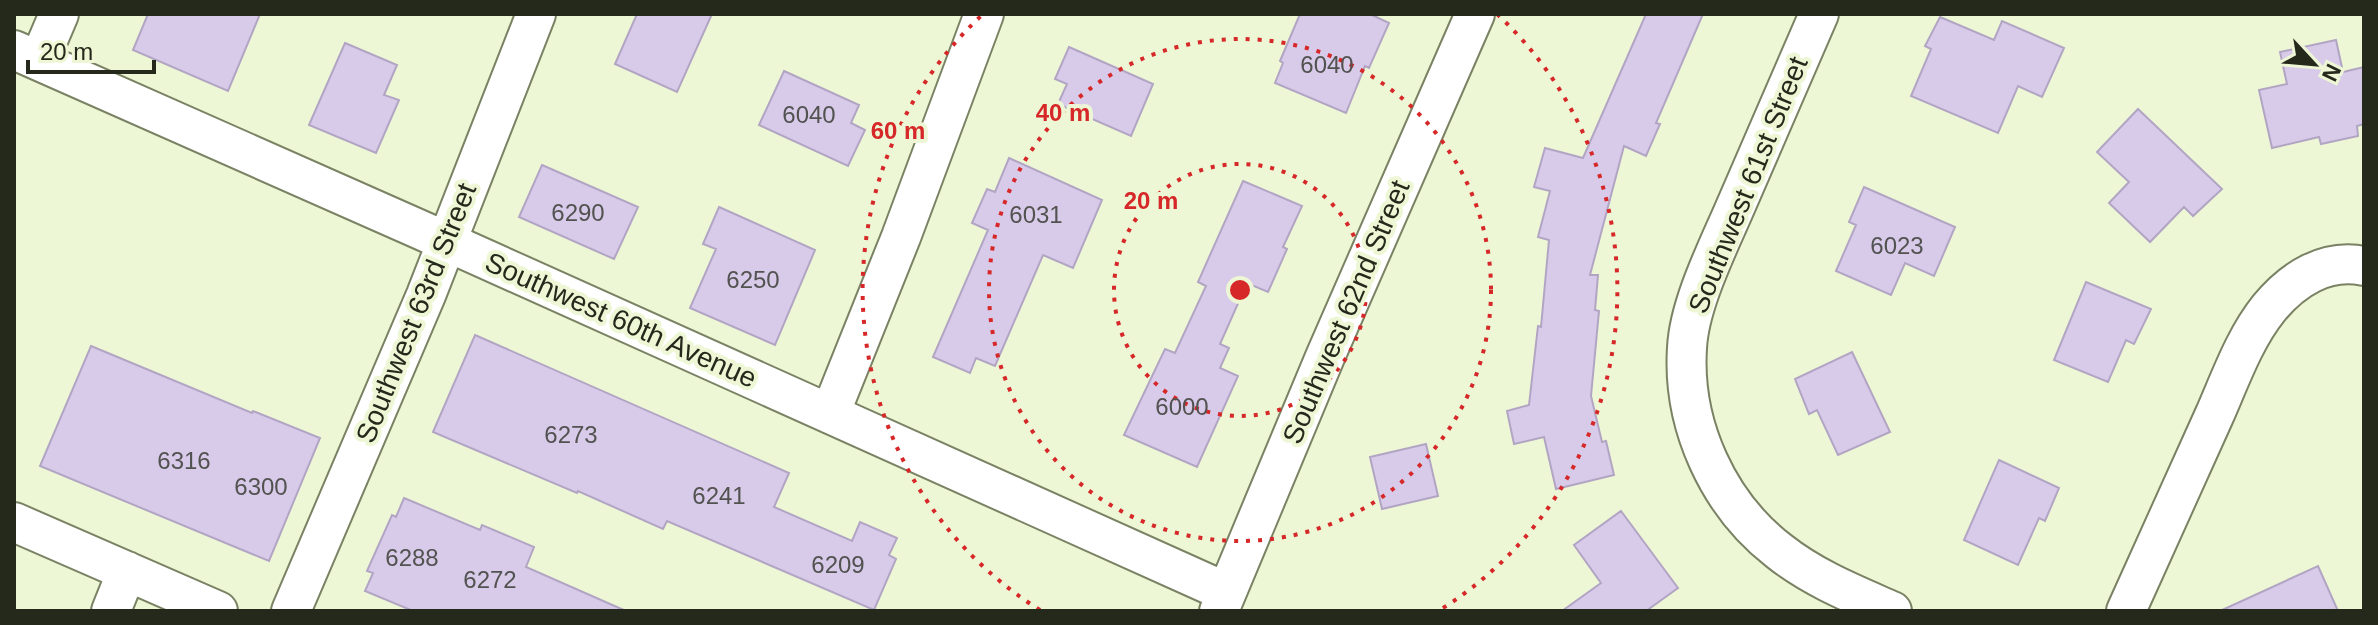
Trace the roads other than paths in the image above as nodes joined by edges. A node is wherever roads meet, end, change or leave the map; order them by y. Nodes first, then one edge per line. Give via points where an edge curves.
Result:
1 (59, 14) edge
2 (536, 14) edge
3 (984, 14) edge
4 (1475, 14) edge
5 (1819, 14) edge
6 (26, 55) edge
7 (447, 241) junction
8 (2346, 266) edge
9 (830, 414) junction
10 (14, 522) edge
11 (127, 571) junction
12 (1223, 602) edge
13 (111, 611) edge
14 (218, 611) edge
15 (291, 611) edge
16 (1892, 611) edge
17 (2126, 611) edge

1 - 6 street
2 - 7 street, Southwest 63rd Street
3 - 9 street
4 - 12 street, Southwest 62nd Street
5 - 16 street, Southwest 61st Street via 1700,295 1687,346 1687,376 1697,434 1708,460 1757,531 1820,578
6 - 7 street, Southwest 60th Avenue
7 - 9 street, Southwest 60th Avenue
7 - 15 street, Southwest 63rd Street
8 - 17 street via 2314,271 2284,292 2260,320
9 - 12 street, Southwest 60th Avenue
10 - 11 street
11 - 13 street
11 - 14 street

